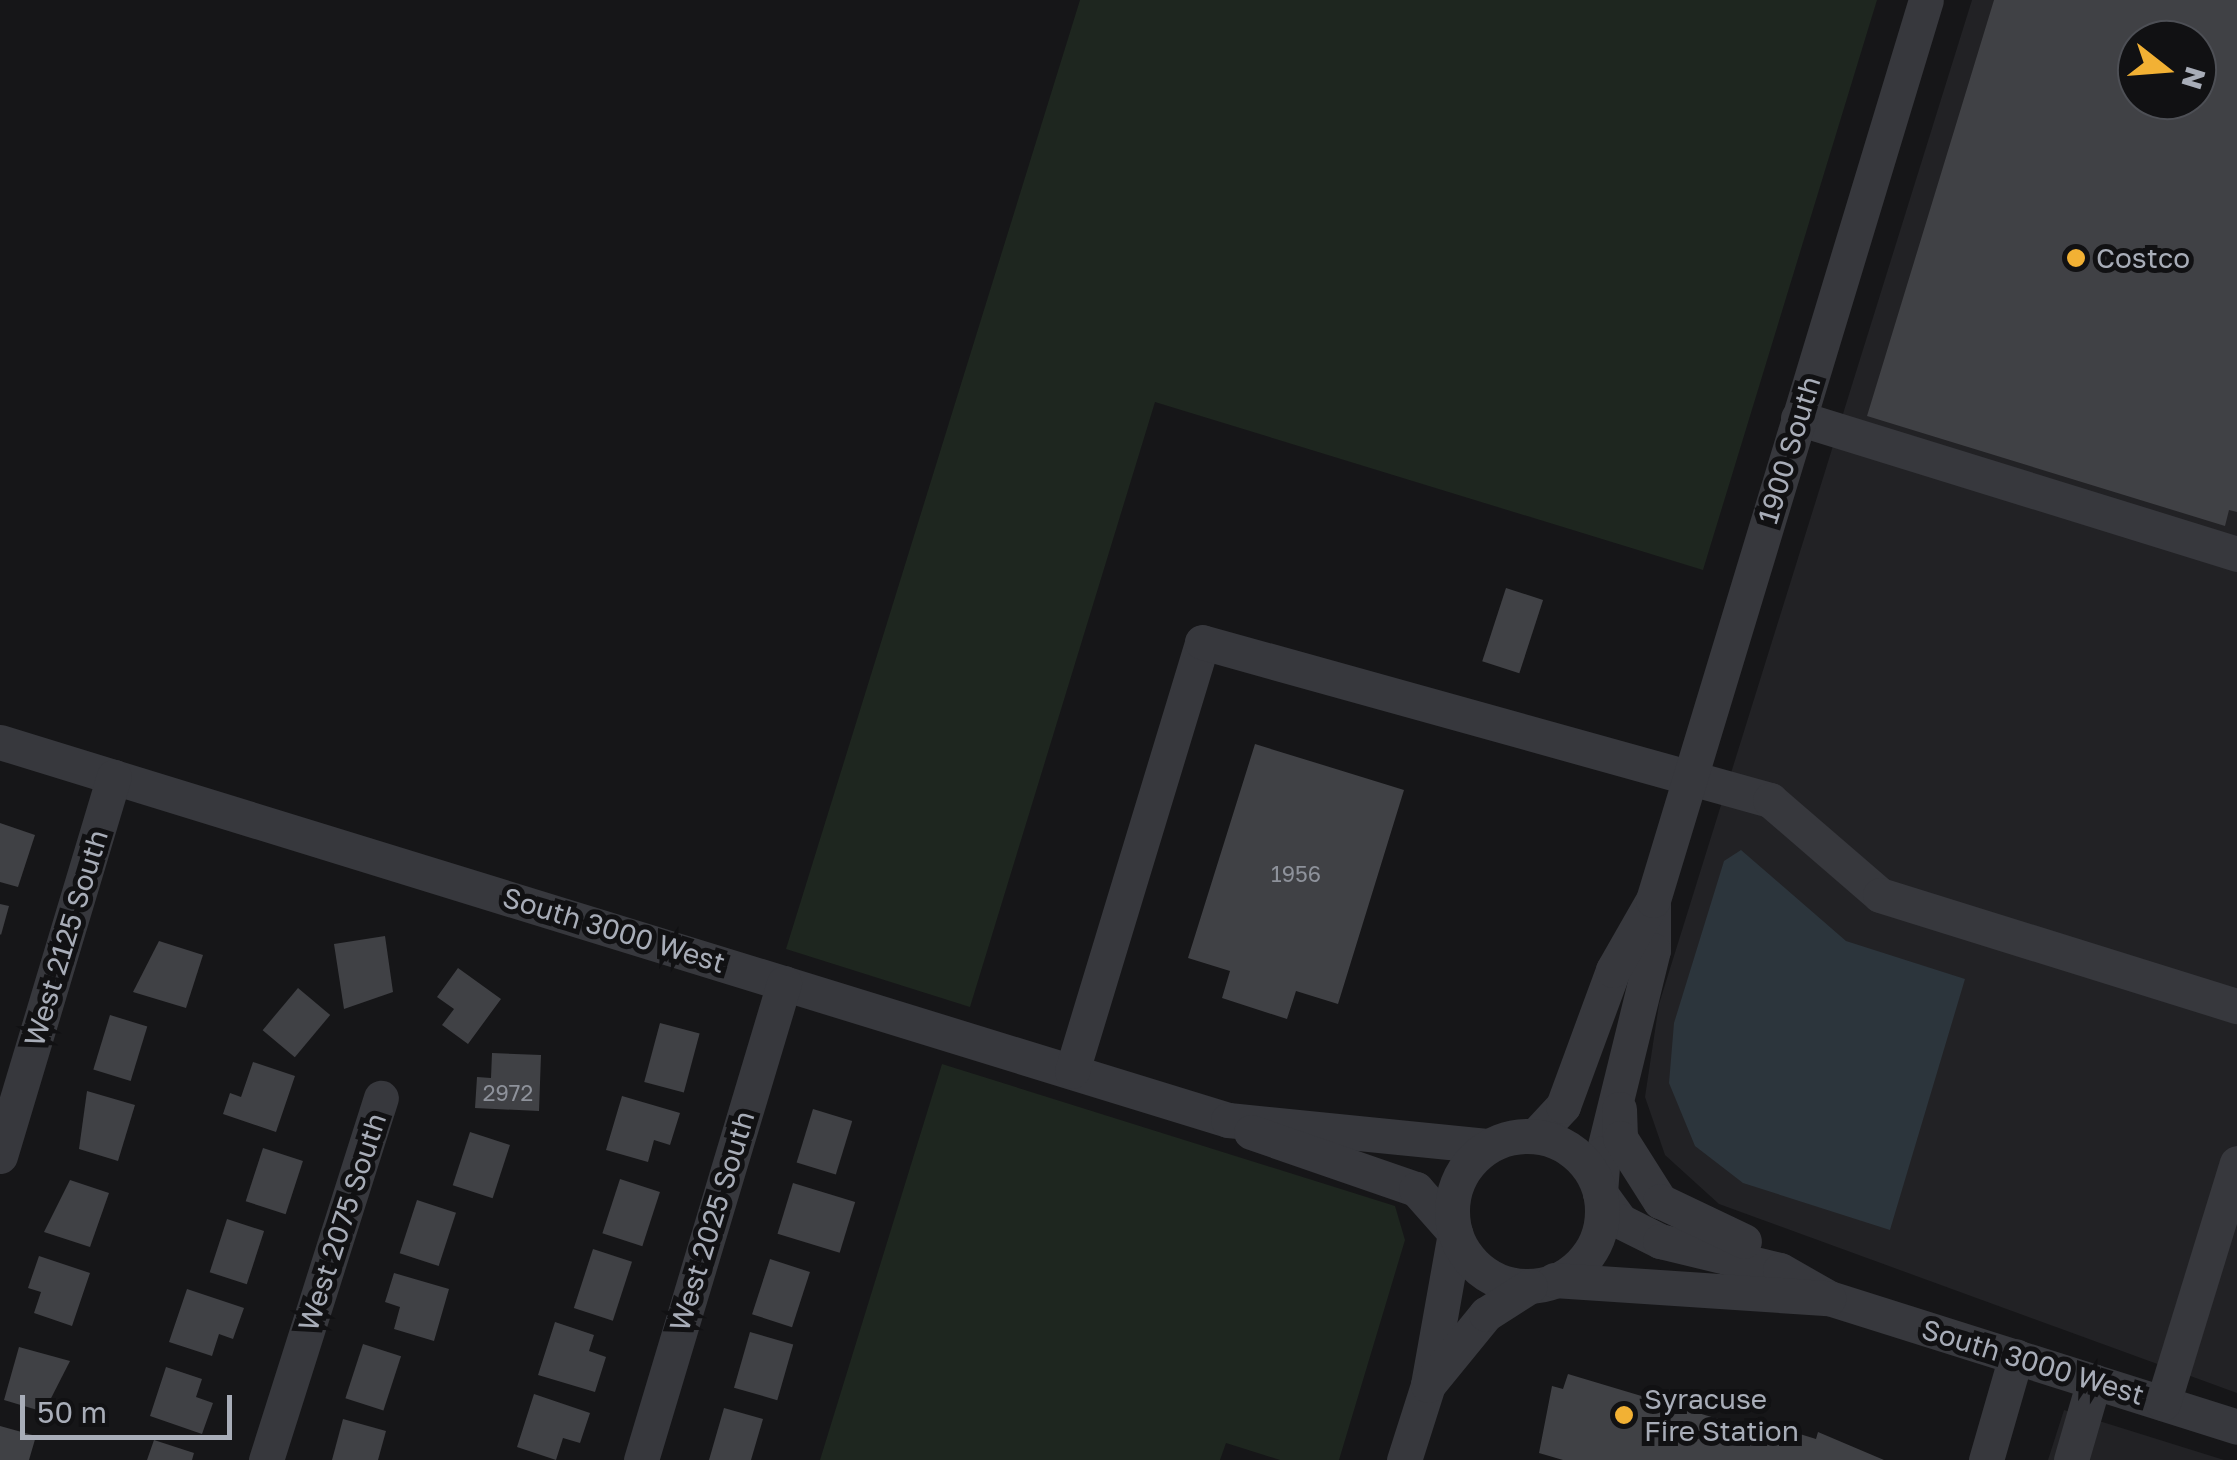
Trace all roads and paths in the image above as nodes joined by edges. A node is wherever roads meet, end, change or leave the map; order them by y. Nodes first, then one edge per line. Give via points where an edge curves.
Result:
1 (1926, 0) edge
2 (1798, 418) junction
3 (2237, 554) edge
4 (0, 742) edge
5 (114, 777) junction
6 (1690, 777) junction
7 (1653, 900) junction
8 (784, 982) junction
9 (2237, 1006) edge
10 (1072, 1071) junction
11 (1617, 1081) junction
12 (381, 1098) dead end
13 (1228, 1120) junction
14 (1535, 1136) junction
15 (1487, 1146) junction
16 (0, 1156) edge
17 (2237, 1163) edge
18 (1600, 1193) junction
19 (1455, 1233) junction
20 (1780, 1270) junction
21 (1542, 1283) junction
22 (1829, 1298) junction
23 (2016, 1356) junction
24 (2094, 1381) junction
25 (1428, 1386) junction
26 (2163, 1403) junction
27 (2237, 1426) edge
28 (266, 1460) edge
29 (641, 1460) edge
30 (1404, 1460) edge
31 (1986, 1460) edge
32 (2071, 1460) edge

1 - 2 street, 1900 South
2 - 3 street
2 - 6 street, 1900 South
4 - 5 street, South 3000 West
5 - 8 street, South 3000 West
5 - 16 street, West 2125 South
6 - 7 street, 1900 South
6 - 9 street via 1770,800 1880,894
6 - 10 street via 1202,642
7 - 11 street via 1653,950
7 - 14 street via 1613,970 1563,1106
8 - 10 street, South 3000 West
8 - 29 street, West 2025 South
10 - 13 street, South 3000 West
11 - 18 street
11 - 20 street via 1620,1138 1660,1200
12 - 28 street, West 2075 South
13 - 15 street, South 3000 West
13 - 19 street, South 3000 West via 1318,1162 1416,1189
14 - 15 street
14 - 18 street via 1576,1154
15 - 19 street via 1456,1184
17 - 26 street
18 - 20 street, South 3000 West via 1620,1221 1660,1242
18 - 21 street via 1587,1254
19 - 21 street via 1484,1272
19 - 25 street
20 - 22 street, South 3000 West
21 - 22 street, South 3000 West
21 - 25 street via 1486,1314
22 - 23 street, South 3000 West
23 - 24 street, South 3000 West
23 - 31 street
24 - 26 street, South 3000 West
24 - 32 street
25 - 30 street
26 - 27 street, South 3000 West

